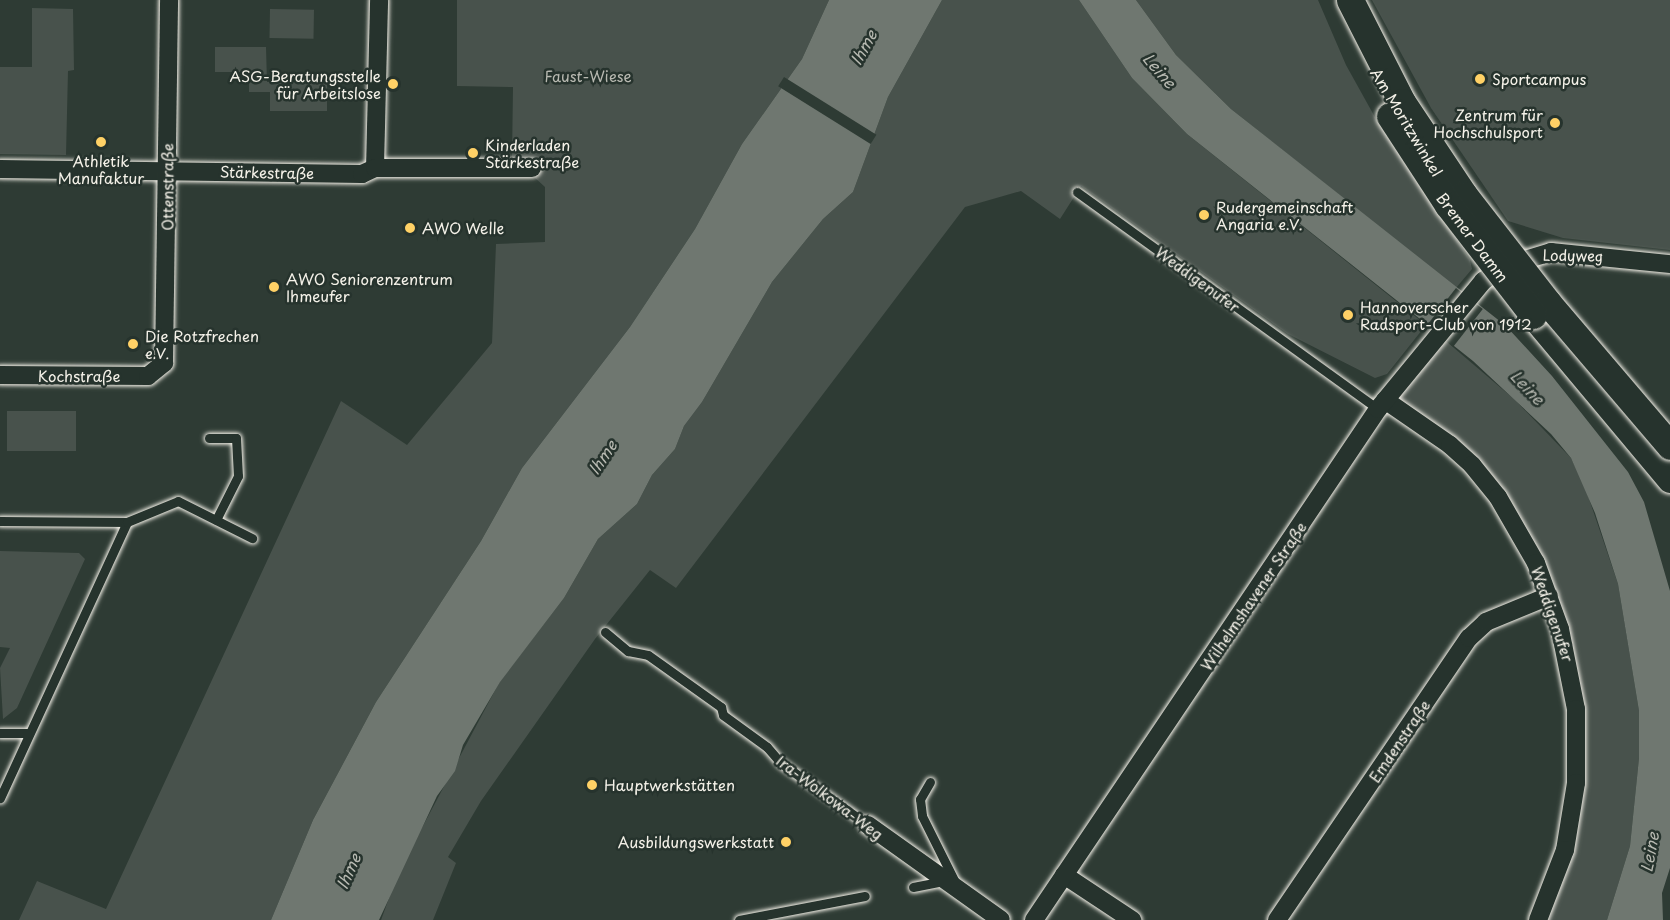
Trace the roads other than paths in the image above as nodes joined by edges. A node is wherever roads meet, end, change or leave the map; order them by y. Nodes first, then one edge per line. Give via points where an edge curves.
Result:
1 (169, 0) edge
2 (379, 0) edge
3 (1331, 0) edge
4 (1342, 0) edge
5 (1350, 0) edge
6 (375, 168) junction
7 (532, 168) dead end
8 (0, 169) edge
9 (167, 170) junction
10 (1077, 192) dead end
11 (1670, 264) edge
12 (1505, 266) junction
13 (1483, 281) joint
14 (158, 372) joint
15 (0, 375) edge
16 (1382, 405) junction
17 (209, 438) dead end
18 (1670, 446) edge
19 (1670, 460) edge
20 (1670, 479) edge
21 (216, 520) junction
22 (0, 521) edge
23 (127, 522) junction
24 (252, 538) dead end
25 (1549, 596) junction
26 (605, 632) dead end
27 (0, 733) edge
28 (27, 733) junction
29 (930, 782) dead end
30 (0, 798) edge
31 (868, 825) joint
32 (1064, 875) junction
33 (952, 885) junction
34 (913, 887) dead end
35 (865, 896) dead end
36 (739, 920) edge
37 (1001, 920) edge
38 (1034, 920) edge
39 (1132, 920) edge
40 (1277, 920) edge
41 (1538, 920) edge

1 - 9 street, Ottenstraße
2 - 6 street
3 - 20 main road, Bremer Damm, bridge via 1387,113 1448,205 1500,274
4 - 12 street, Am Moritzwinkel via 1364,52 1403,122
5 - 18 main road, Bremer Damm, bridge via 1402,102 1464,195 1548,303
6 - 7 street, Stärkestraße via 420,162
6 - 9 street, Stärkestraße via 362,174
8 - 9 street, Stärkestraße
9 - 14 street, Ottenstraße via 166,350
10 - 16 lane, Weddigenufer
11 - 12 street, Lodyweg via 1551,252
12 - 13 street, Lodyweg
12 - 19 lane
13 - 16 street, Wilhelmshavener Straße
14 - 15 street, Kochstraße via 138,376
16 - 25 street, Weddigenufer via 1473,465 1520,531
16 - 32 street, Wilhelmshavener Straße
17 - 21 lane via 236,438 238,476
21 - 23 lane via 178,501
21 - 24 lane
22 - 23 lane
23 - 28 lane
25 - 40 street, Emdenstraße via 1486,622 1469,638
25 - 41 street, Weddigenufer via 1571,670 1579,747 1565,850
26 - 31 lane, Ira-Wolkowa-Weg via 628,651 648,655 721,707 723,714 767,747 781,764
27 - 28 lane
28 - 30 lane
29 - 33 lane via 920,799 922,816
31 - 33 street, Ira-Wolkowa-Weg
32 - 38 street, Wilhelmshavener Straße
32 - 39 street
33 - 34 lane
33 - 37 street, Ira-Wolkowa-Weg
35 - 36 lane

